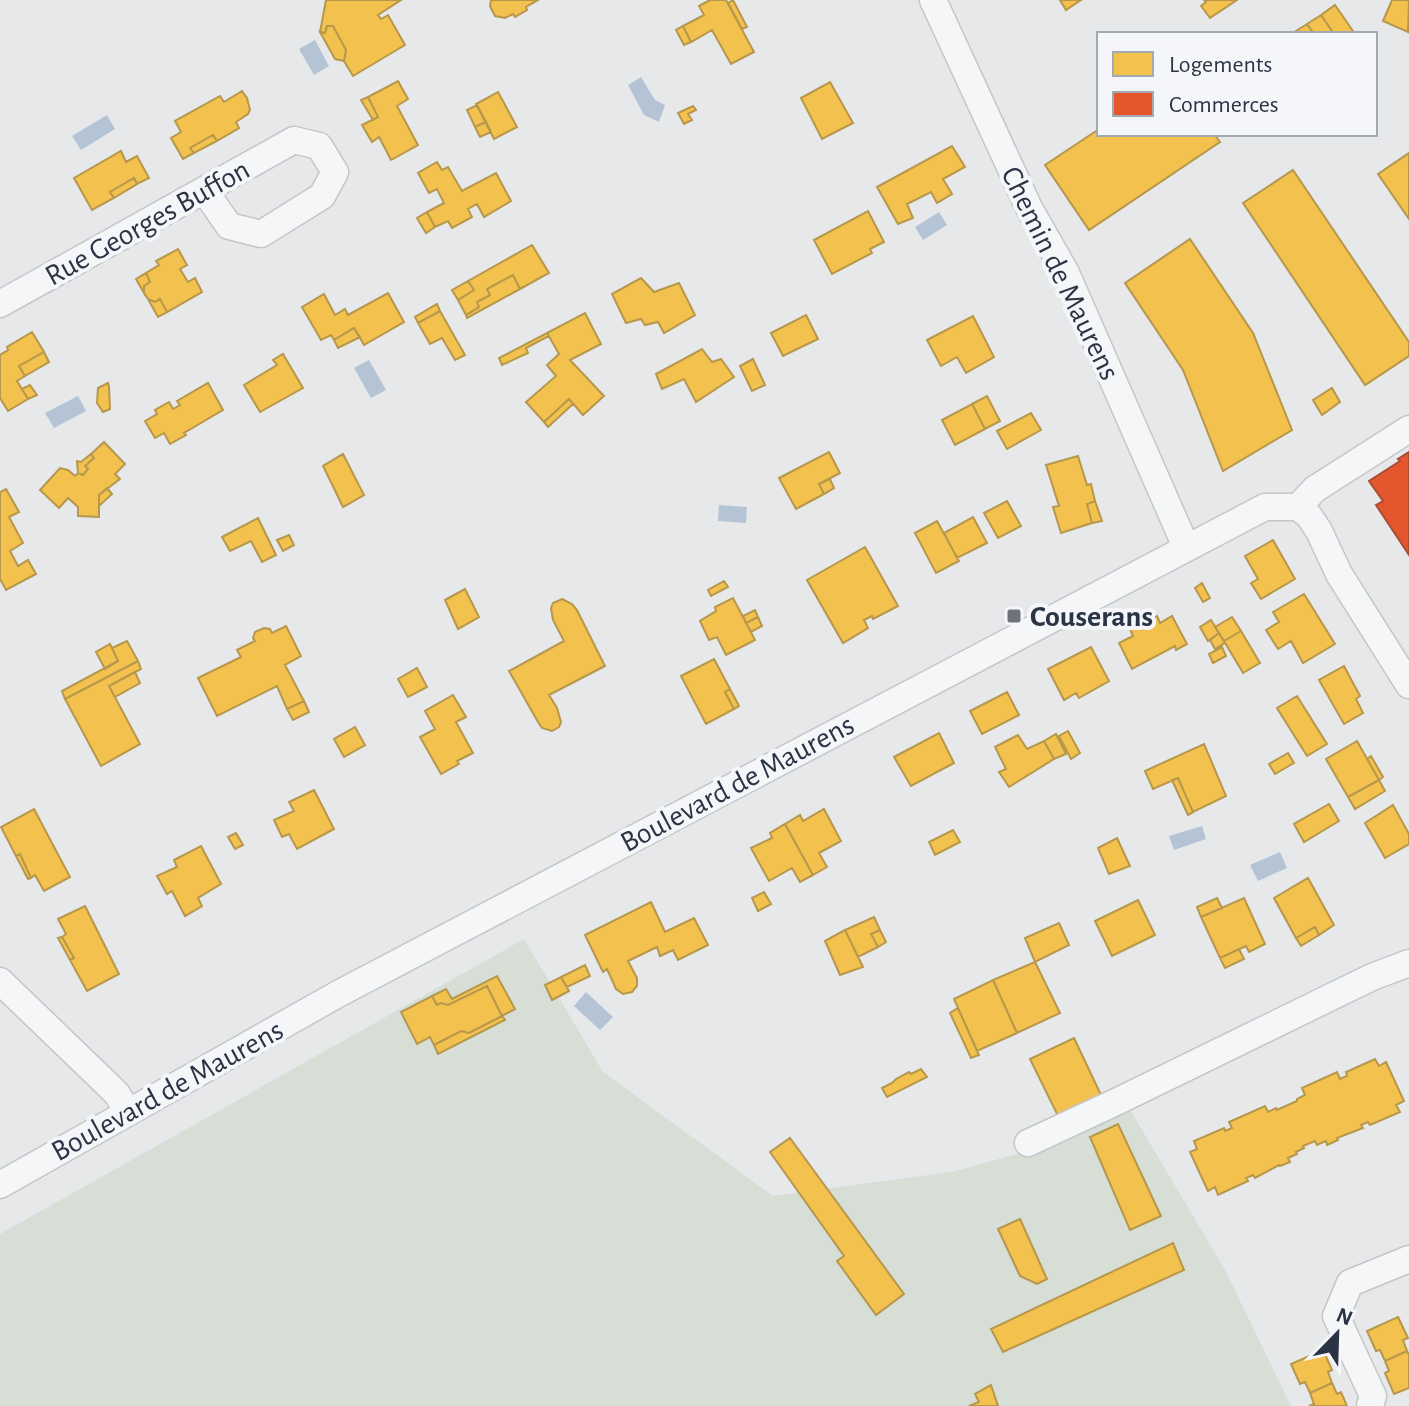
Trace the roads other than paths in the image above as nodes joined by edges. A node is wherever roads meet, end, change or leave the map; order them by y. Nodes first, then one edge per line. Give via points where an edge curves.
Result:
1 (933, 0) edge
2 (204, 190) junction
3 (0, 304) edge
4 (1409, 429) edge
5 (1298, 507) junction
6 (1186, 547) junction
7 (1409, 685) edge
8 (1409, 963) edge
9 (0, 981) edge
10 (128, 1112) junction
11 (1028, 1143) dead end
12 (0, 1185) edge
13 (1409, 1259) edge
14 (1370, 1406) edge

1 - 6 street, Chemin de Maurens via 1029,208 1066,273
2 - 2 street, Rue Georges Buffon via 294,140 319,146 335,172 322,196 261,234 229,226
2 - 3 street, Rue Georges Buffon
4 - 5 street via 1315,489
5 - 6 street, Boulevard de Maurens via 1265,507
5 - 7 street via 1319,531 1339,574
6 - 10 street, Boulevard de Maurens via 351,986
8 - 11 street
9 - 10 street via 109,1086
10 - 12 street, Boulevard de Maurens
13 - 14 street via 1350,1283 1336,1316 1373,1396

